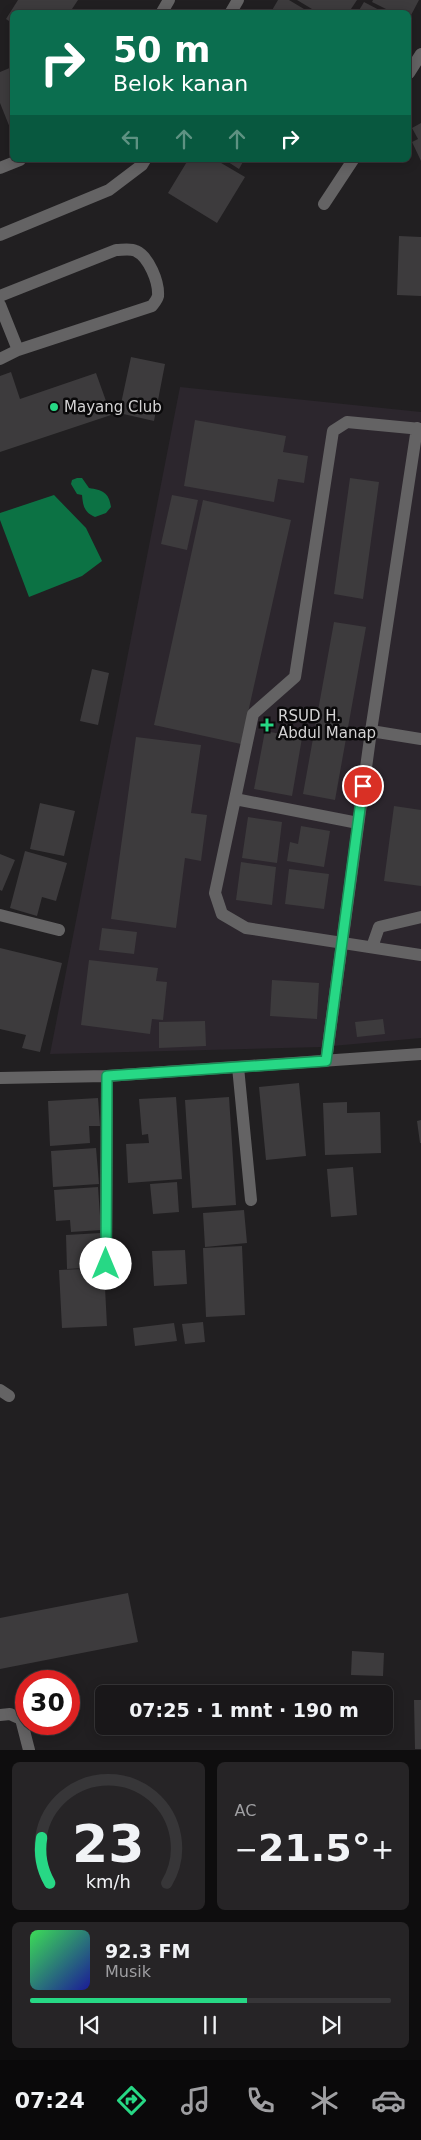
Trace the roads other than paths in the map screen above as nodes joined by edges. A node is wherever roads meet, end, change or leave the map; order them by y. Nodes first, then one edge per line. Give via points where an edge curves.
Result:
1 (421, 55) edge
2 (411, 70) edge
3 (15, 162) edge
4 (144, 162) edge
5 (352, 162) edge
6 (0, 168) edge
7 (324, 204) dead end
8 (0, 235) edge
9 (0, 296) edge
10 (0, 305) edge
11 (18, 350) junction
12 (0, 359) edge
13 (419, 429) edge
14 (371, 731) junction
15 (421, 739) edge
16 (235, 799) junction
17 (358, 822) junction
18 (0, 915) edge
19 (421, 917) edge
20 (59, 930) dead end
21 (341, 941) junction
22 (372, 947) junction
23 (421, 955) edge
24 (421, 1054) edge
25 (326, 1061) junction
26 (238, 1067) junction
27 (107, 1076) junction
28 (0, 1078) edge
29 (250, 1200) dead end
30 (106, 1264) dead end
31 (0, 1715) edge
32 (29, 1750) edge

1 - 2 street
3 - 6 street
4 - 8 street via 109,190
5 - 7 street
9 - 11 street via 124,249 136,251 149,263 157,285 158,298 152,306
10 - 11 street
11 - 12 street
13 - 14 street
13 - 16 street via 347,422 333,431 295,677 253,714
14 - 15 street
14 - 17 street
16 - 17 street
16 - 21 street via 215,893 222,914 246,928
17 - 21 street
18 - 20 street
19 - 22 street via 379,927
21 - 22 street
21 - 25 street
22 - 23 street
24 - 25 street
25 - 26 street
26 - 27 street
26 - 29 street
27 - 28 street
27 - 30 street
31 - 32 street via 10,1714 21,1719

